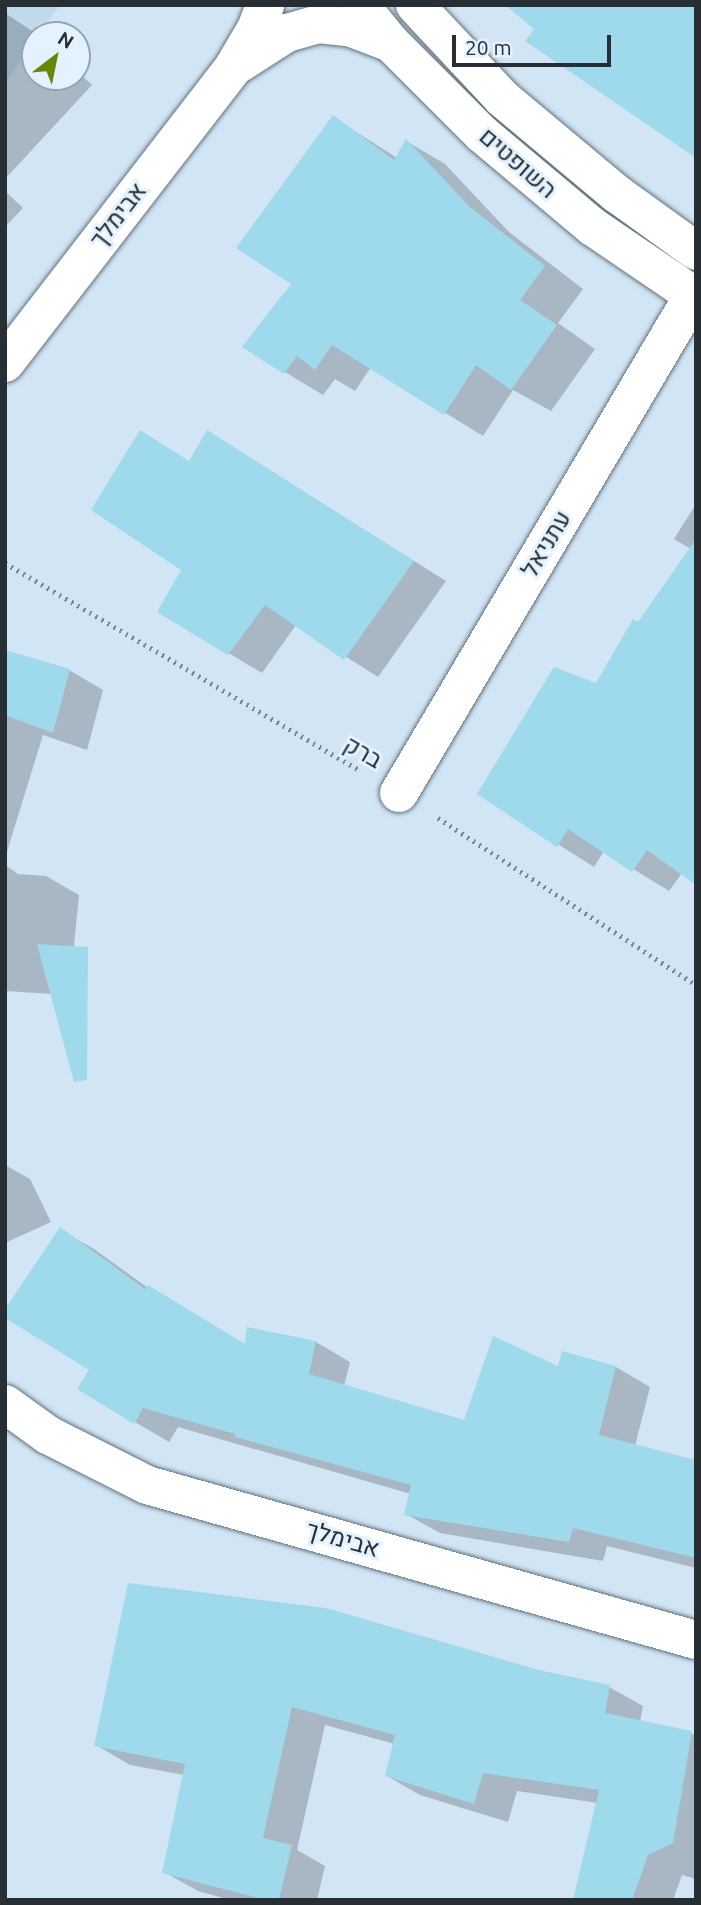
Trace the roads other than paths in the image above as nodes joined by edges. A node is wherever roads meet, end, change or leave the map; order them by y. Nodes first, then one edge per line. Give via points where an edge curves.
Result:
1 (265, 5) edge
2 (360, 5) edge
3 (415, 5) edge
4 (391, 43) junction
5 (233, 68) junction
6 (696, 251) edge
7 (694, 296) edge
8 (5, 363) edge
9 (399, 793) road end
10 (5, 1404) edge
11 (696, 1640) edge

1 - 5 street, אבימלך
2 - 4 street, השופטים
3 - 6 street, השופטים via 502,98 617,194
4 - 5 street, אבימלך via 349,27 318,24 287,33
4 - 7 street, השופטים via 482,134 583,218
5 - 8 street, אבימלך
7 - 9 street, עתניאל
10 - 11 street, אבימלך via 48,1435 147,1485

